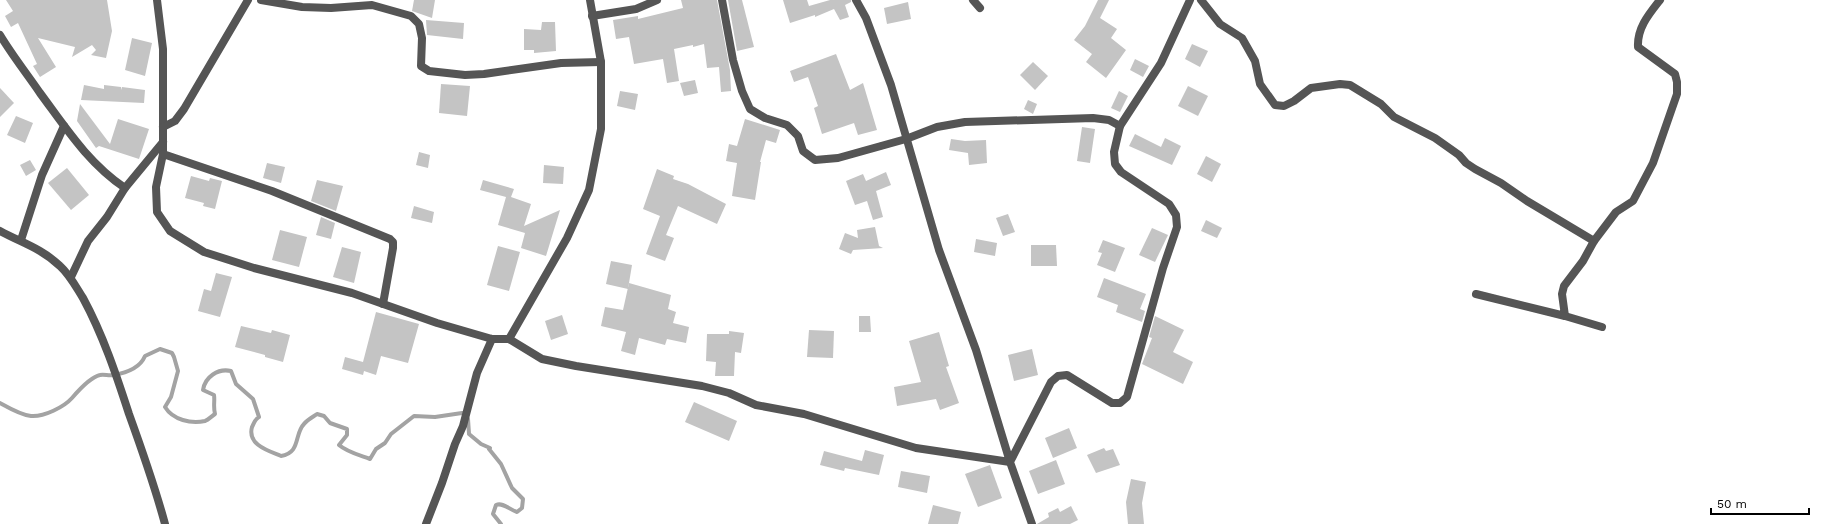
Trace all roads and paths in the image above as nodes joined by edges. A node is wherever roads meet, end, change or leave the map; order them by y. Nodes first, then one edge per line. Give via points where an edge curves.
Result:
1 (157, 0) edge
2 (248, 0) edge
3 (261, 0) edge
4 (590, 0) edge
5 (657, 0) edge
6 (722, 0) edge
7 (856, 0) edge
8 (973, 0) edge
9 (1190, 0) edge
10 (1201, 0) edge
11 (1660, 0) edge
12 (980, 8) dead end
13 (592, 16) junction
14 (1, 38) edge
15 (601, 62) junction
16 (64, 126) junction
17 (1120, 126) junction
18 (163, 127) junction
19 (906, 139) junction
20 (163, 142) junction
21 (163, 154) junction
22 (125, 188) junction
23 (0, 231) edge
24 (20, 240) junction
25 (1594, 241) junction
26 (71, 277) junction
27 (1476, 294) dead end
28 (382, 304) junction
29 (1565, 316) junction
30 (1602, 327) dead end
31 (492, 339) junction
32 (509, 339) junction
33 (1010, 462) junction
34 (165, 524) edge
35 (426, 524) edge
36 (1032, 524) edge

1 - 18 street via 163,49
2 - 18 street via 184,109 174,121
3 - 15 street via 302,7 372,5 411,16 419,24 422,38 421,66 429,71 484,74 561,64
4 - 13 street
5 - 13 street via 636,9
6 - 19 street via 733,60 750,109 765,118 787,125 798,136 803,151 815,160 838,158
7 - 19 street via 866,18 891,85
8 - 12 street
9 - 17 street via 1161,63
10 - 25 street via 1220,24 1242,38 1255,61 1260,84 1275,105 1284,106 1311,88 1350,85 1381,104 1394,117 1435,138 1475,169 1501,182 1527,201
11 - 25 street via 1642,27 1638,47 1675,74 1677,94 1653,163 1633,201 1616,212
13 - 15 street
14 - 16 street
15 - 32 street via 601,129 589,190 567,238
16 - 22 street via 95,164
16 - 24 street via 42,175
17 - 19 street via 1109,120 1093,118 965,122 937,126
17 - 33 street via 1114,152 1115,164 1121,172 1169,204 1176,215 1177,227 1127,397 1120,404 1112,403 1067,375 1058,376 1051,382
18 - 20 street
19 - 33 street via 939,250 976,350
20 - 21 street
20 - 22 street
21 - 28 street via 156,187 157,212 170,231 204,252
21 - 28 street via 272,191 390,239 393,248
22 - 26 street via 88,241
23 - 24 street
24 - 26 street via 43,251
25 - 29 street via 1564,286 1562,294
26 - 34 street via 99,330 114,367
27 - 29 street
28 - 31 street
29 - 30 street
31 - 32 street
31 - 35 street via 476,373 464,426
32 - 33 street via 542,359 702,386 756,405 804,414 916,448
33 - 36 street

